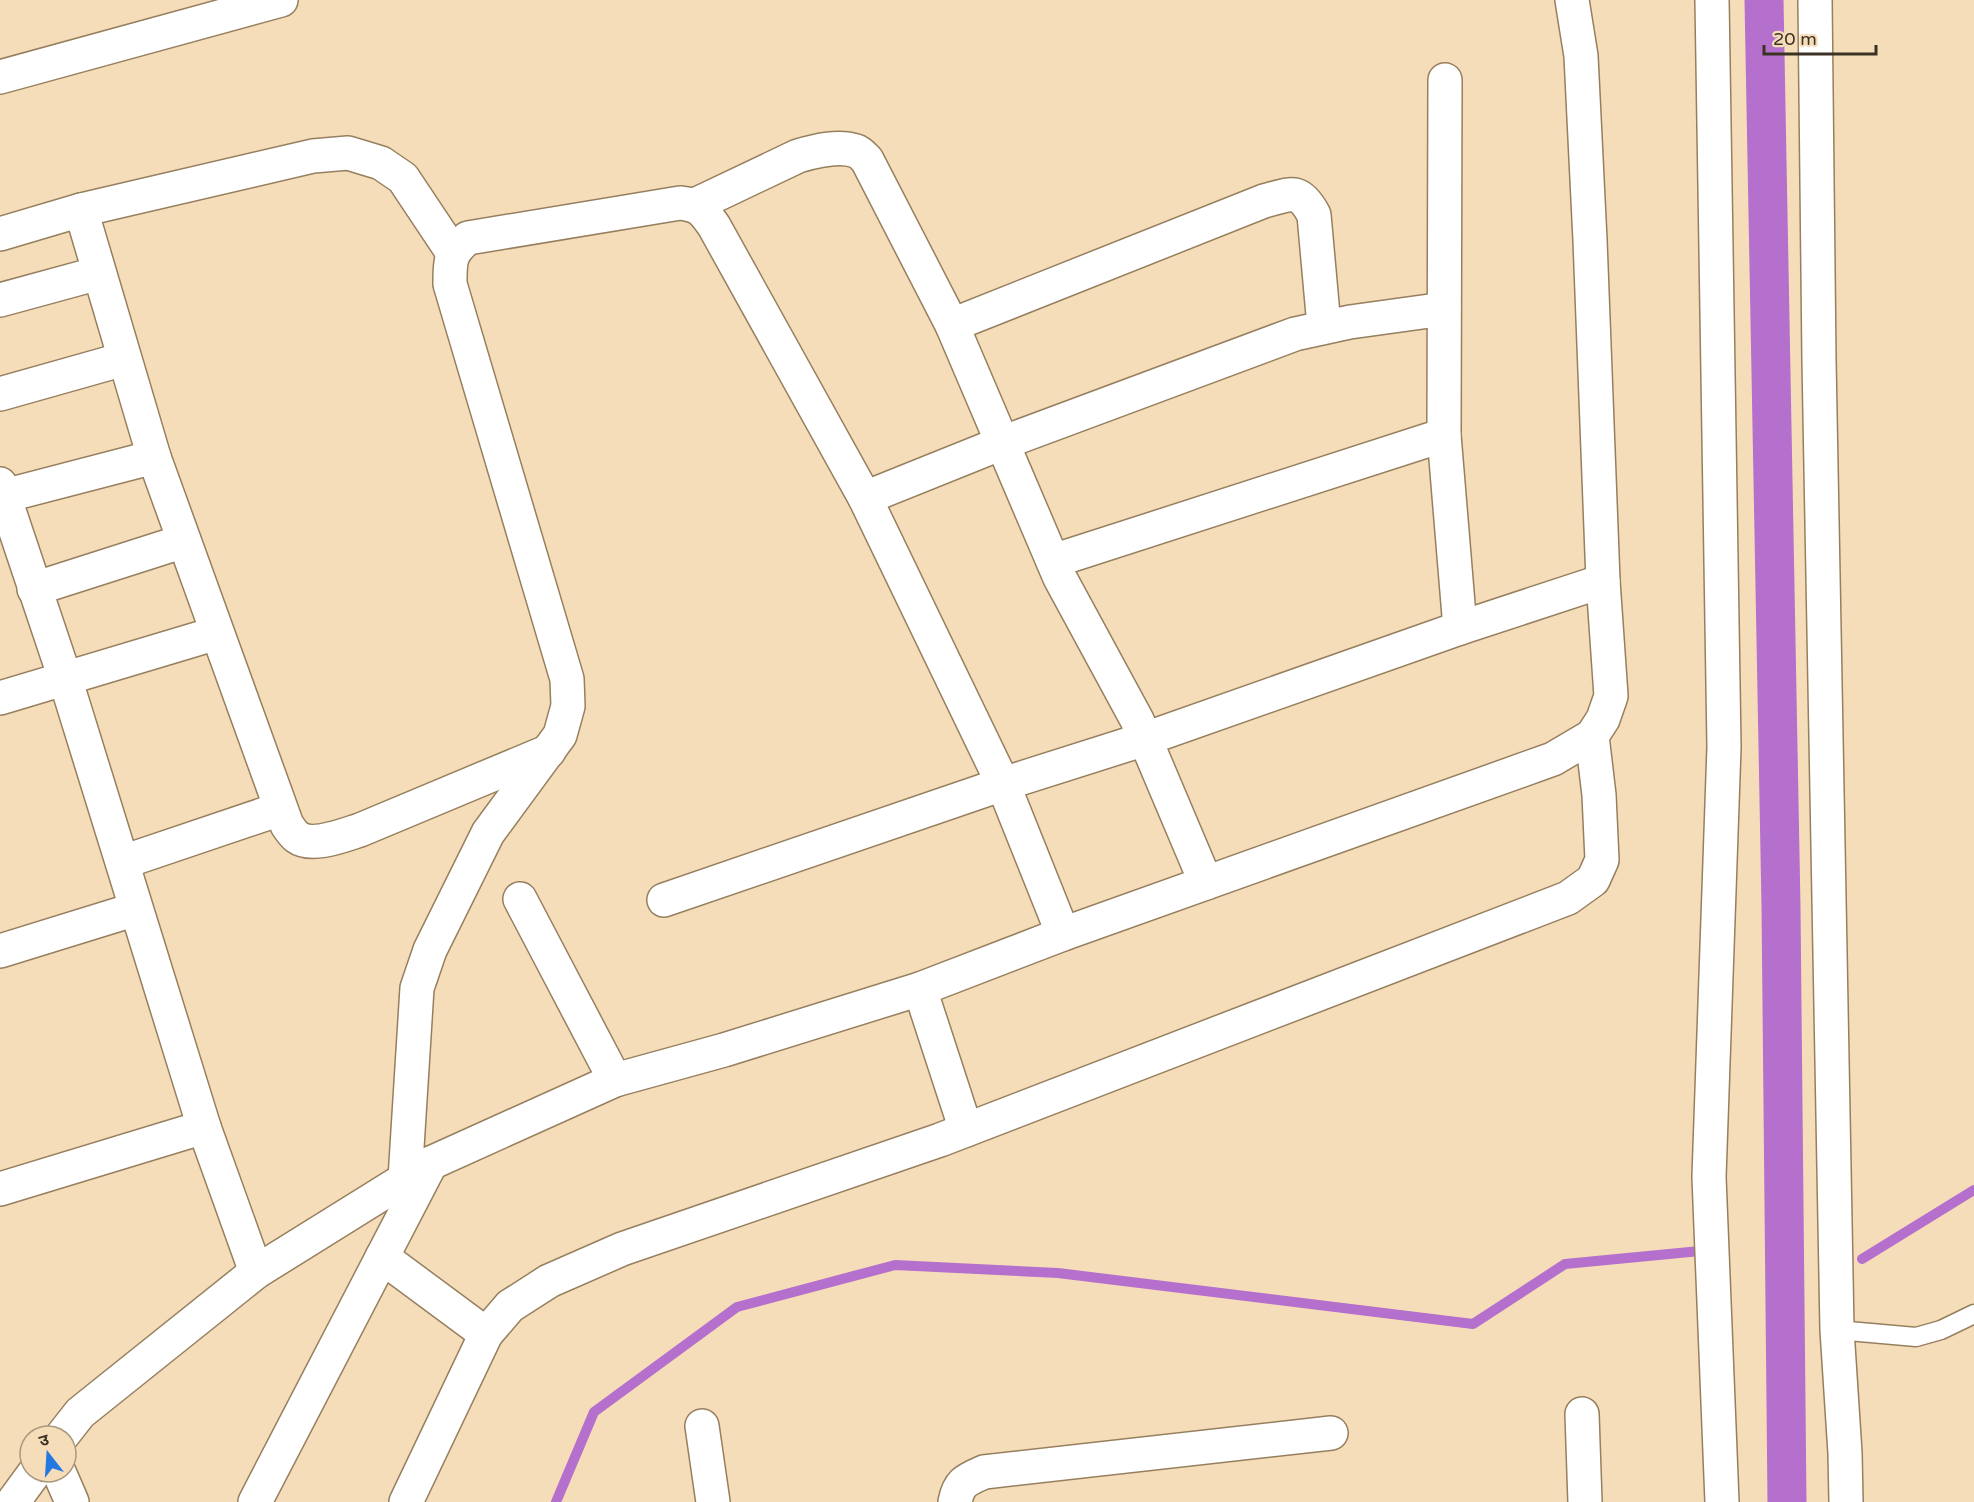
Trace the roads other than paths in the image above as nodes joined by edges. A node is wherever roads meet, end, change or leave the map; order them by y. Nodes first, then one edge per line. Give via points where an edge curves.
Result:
1 (281, 0) edge
2 (1572, 0) edge
3 (1712, 0) edge
4 (1815, 0) edge
5 (240, 5) edge
6 (0, 77) edge
7 (1445, 80) dead end
8 (695, 205) junction
9 (81, 210) junction
10 (0, 234) edge
11 (453, 253) junction
12 (99, 273) junction
13 (0, 300) edge
14 (1444, 309) junction
15 (952, 325) junction
16 (1324, 326) junction
17 (124, 359) junction
18 (0, 394) edge
19 (1444, 435) junction
20 (1002, 443) junction
21 (154, 457) junction
22 (2, 490) edge
23 (865, 498) junction
24 (184, 541) junction
25 (1053, 561) junction
26 (1603, 580) junction
27 (34, 589) junction
28 (1460, 627) junction
29 (217, 633) junction
30 (65, 678) junction
31 (0, 698) edge
32 (1592, 736) junction
33 (1145, 739) junction
34 (549, 750) junction
35 (1003, 783) junction
36 (280, 809) junction
37 (123, 862) junction
38 (1206, 883) junction
39 (520, 899) dead end
40 (664, 900) dead end
41 (136, 909) junction
42 (1063, 934) junction
43 (0, 951) edge
44 (920, 989) junction
45 (615, 1080) junction
46 (204, 1127) junction
47 (966, 1130) junction
48 (418, 1171) junction
49 (0, 1189) edge
50 (382, 1257) junction
51 (256, 1272) junction
52 (1974, 1314) edge
53 (1837, 1330) junction
54 (486, 1334) junction
55 (1582, 1414) dead end
56 (71, 1424) edge
57 (702, 1426) dead end
58 (1331, 1433) dead end
59 (26, 1484) edge
60 (64, 1484) edge
61 (13, 1502) edge
62 (72, 1502) edge
63 (255, 1502) edge
64 (406, 1502) edge
65 (713, 1502) edge
66 (955, 1502) edge
67 (1584, 1502) edge
68 (1722, 1502) edge
69 (1846, 1502) edge

1 - 5 street
2 - 26 street via 1581,56
3 - 68 street via 1724,747 1709,1177
4 - 53 street
5 - 6 street
7 - 14 street
8 - 11 street via 680,203 468,238
8 - 15 street via 813,151 857,151 876,174
8 - 23 street via 714,226
9 - 10 street
9 - 11 street via 313,156 348,153 381,163 403,178
9 - 12 street
11 - 34 street via 450,284 567,679 568,706 560,735
12 - 13 street
12 - 17 street
14 - 16 street
14 - 19 street
15 - 16 street via 1264,201 1293,194 1306,200 1314,215
15 - 20 street
16 - 20 street
17 - 18 street
17 - 21 street
19 - 25 street
19 - 28 street
20 - 23 street
20 - 25 street
21 - 22 street
21 - 24 street
22 - 27 street
23 - 35 street
24 - 27 street
24 - 29 street
25 - 33 street
26 - 28 street
26 - 32 street via 1611,696
27 - 30 street
28 - 33 street
29 - 30 street
29 - 36 street
30 - 31 street
30 - 37 street
32 - 38 street via 1553,759
32 - 47 street via 1602,860 1593,880 1568,898
33 - 35 street
33 - 38 street
34 - 36 street via 360,830 331,838 298,838
34 - 48 street via 488,833 430,950 417,988
35 - 40 street
35 - 42 street
36 - 37 street
37 - 41 street
38 - 42 street
39 - 45 street
41 - 43 street
41 - 46 street
42 - 44 street
44 - 45 street
44 - 47 street
45 - 48 street
46 - 49 street
46 - 51 street
47 - 54 street via 622,1249 549,1281 510,1306
48 - 50 street
48 - 51 street
50 - 54 street
50 - 63 street
51 - 56 street via 80,1413
52 - 53 lane via 1941,1330 1916,1336
53 - 69 street
54 - 64 street
55 - 67 street
57 - 65 street
58 - 66 street via 984,1472 957,1489
59 - 61 street
60 - 62 street

